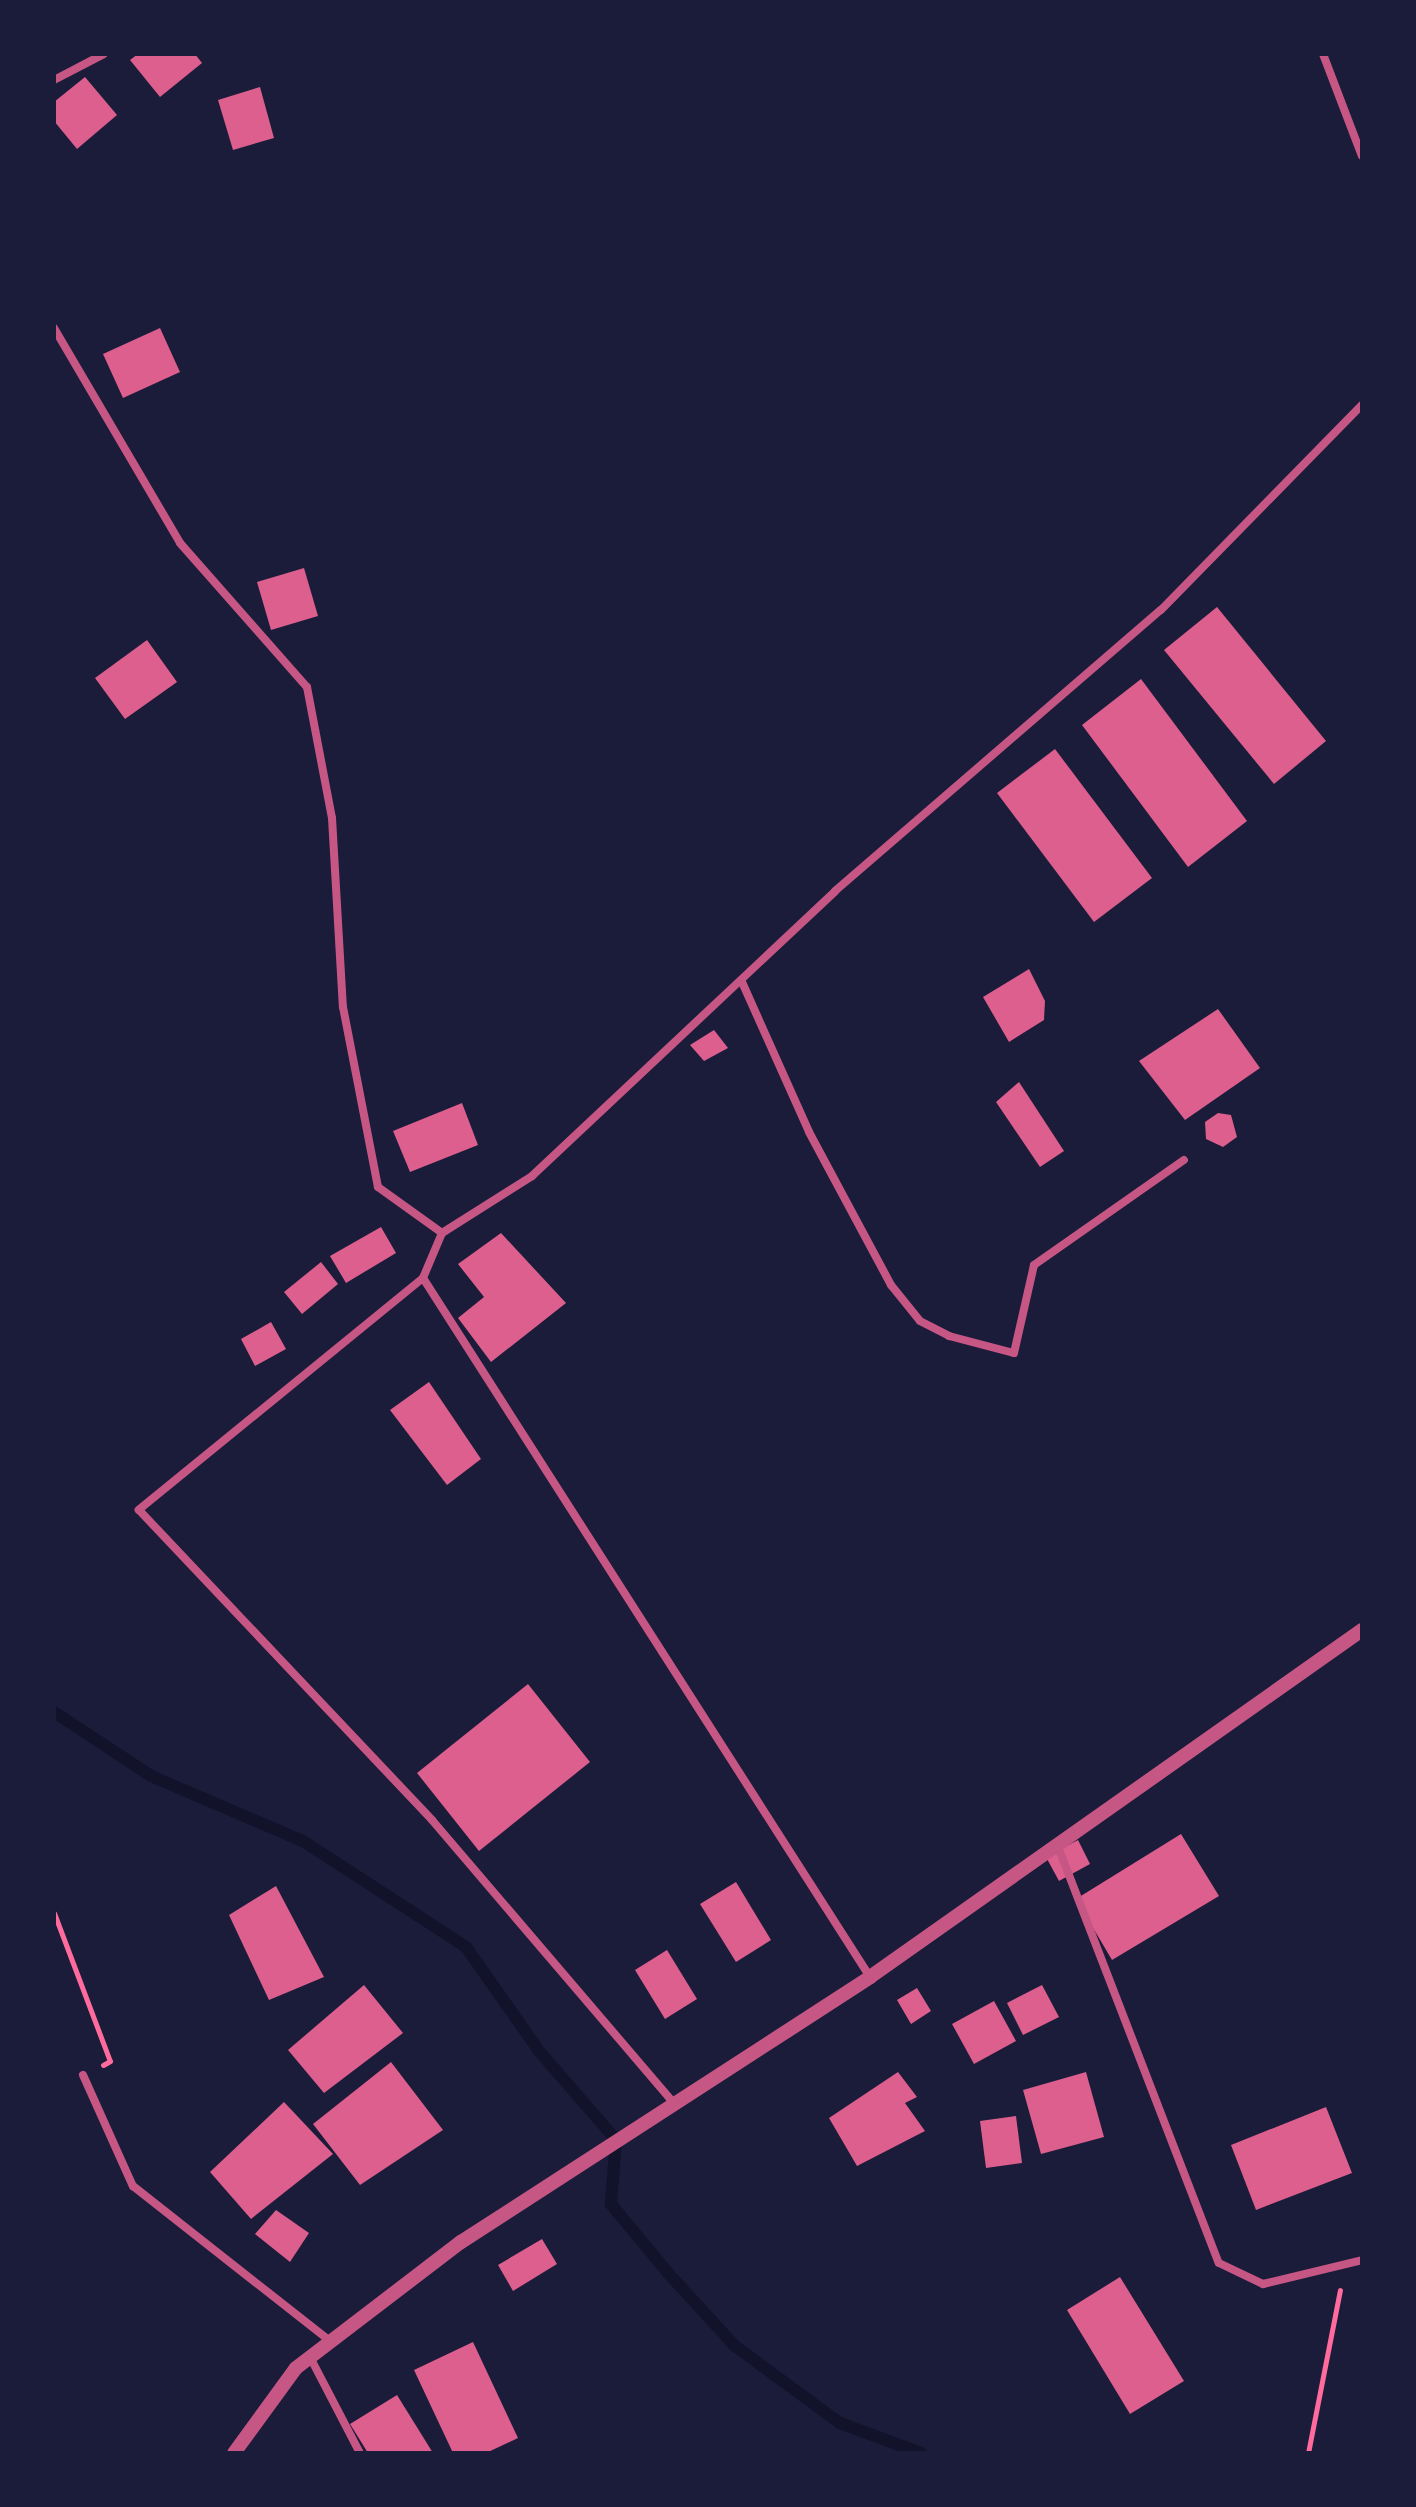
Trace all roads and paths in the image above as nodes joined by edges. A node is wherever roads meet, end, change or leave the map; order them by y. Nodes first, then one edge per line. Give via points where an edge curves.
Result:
1 (104, 54) edge
2 (1323, 54) edge
3 (54, 80) edge
4 (1362, 156) edge
5 (54, 328) edge
6 (1362, 405) edge
7 (742, 982) junction
8 (1184, 1160) dead end
9 (442, 1233) junction
10 (423, 1278) junction
11 (1362, 1630) edge
12 (1057, 1844) junction
13 (54, 1913) edge
14 (870, 1977) junction
15 (83, 2075) joint
16 (673, 2102) junction
17 (1362, 2260) edge
18 (1342, 2266) junction
19 (330, 2341) junction
20 (310, 2357) junction
21 (234, 2453) edge
22 (360, 2453) edge
23 (1308, 2453) edge

1 - 3 street
2 - 4 street
5 - 9 street via 180,543 307,687 332,818 343,1007 378,1187
6 - 7 street via 1161,610 835,891
7 - 8 street via 809,1132 891,1285 920,1321 949,1336 1014,1353 1034,1265
7 - 9 street via 532,1176
9 - 10 street
10 - 14 street
10 - 16 street via 139,1510 432,1820
11 - 12 street
12 - 14 street
12 - 18 street via 1219,2263 1263,2284
13 - 15 path via 110,2061
14 - 16 street
15 - 19 street via 133,2186
16 - 19 street via 461,2242
17 - 18 street
18 - 23 path via 1337,2334
19 - 20 street
20 - 21 street
20 - 22 street

